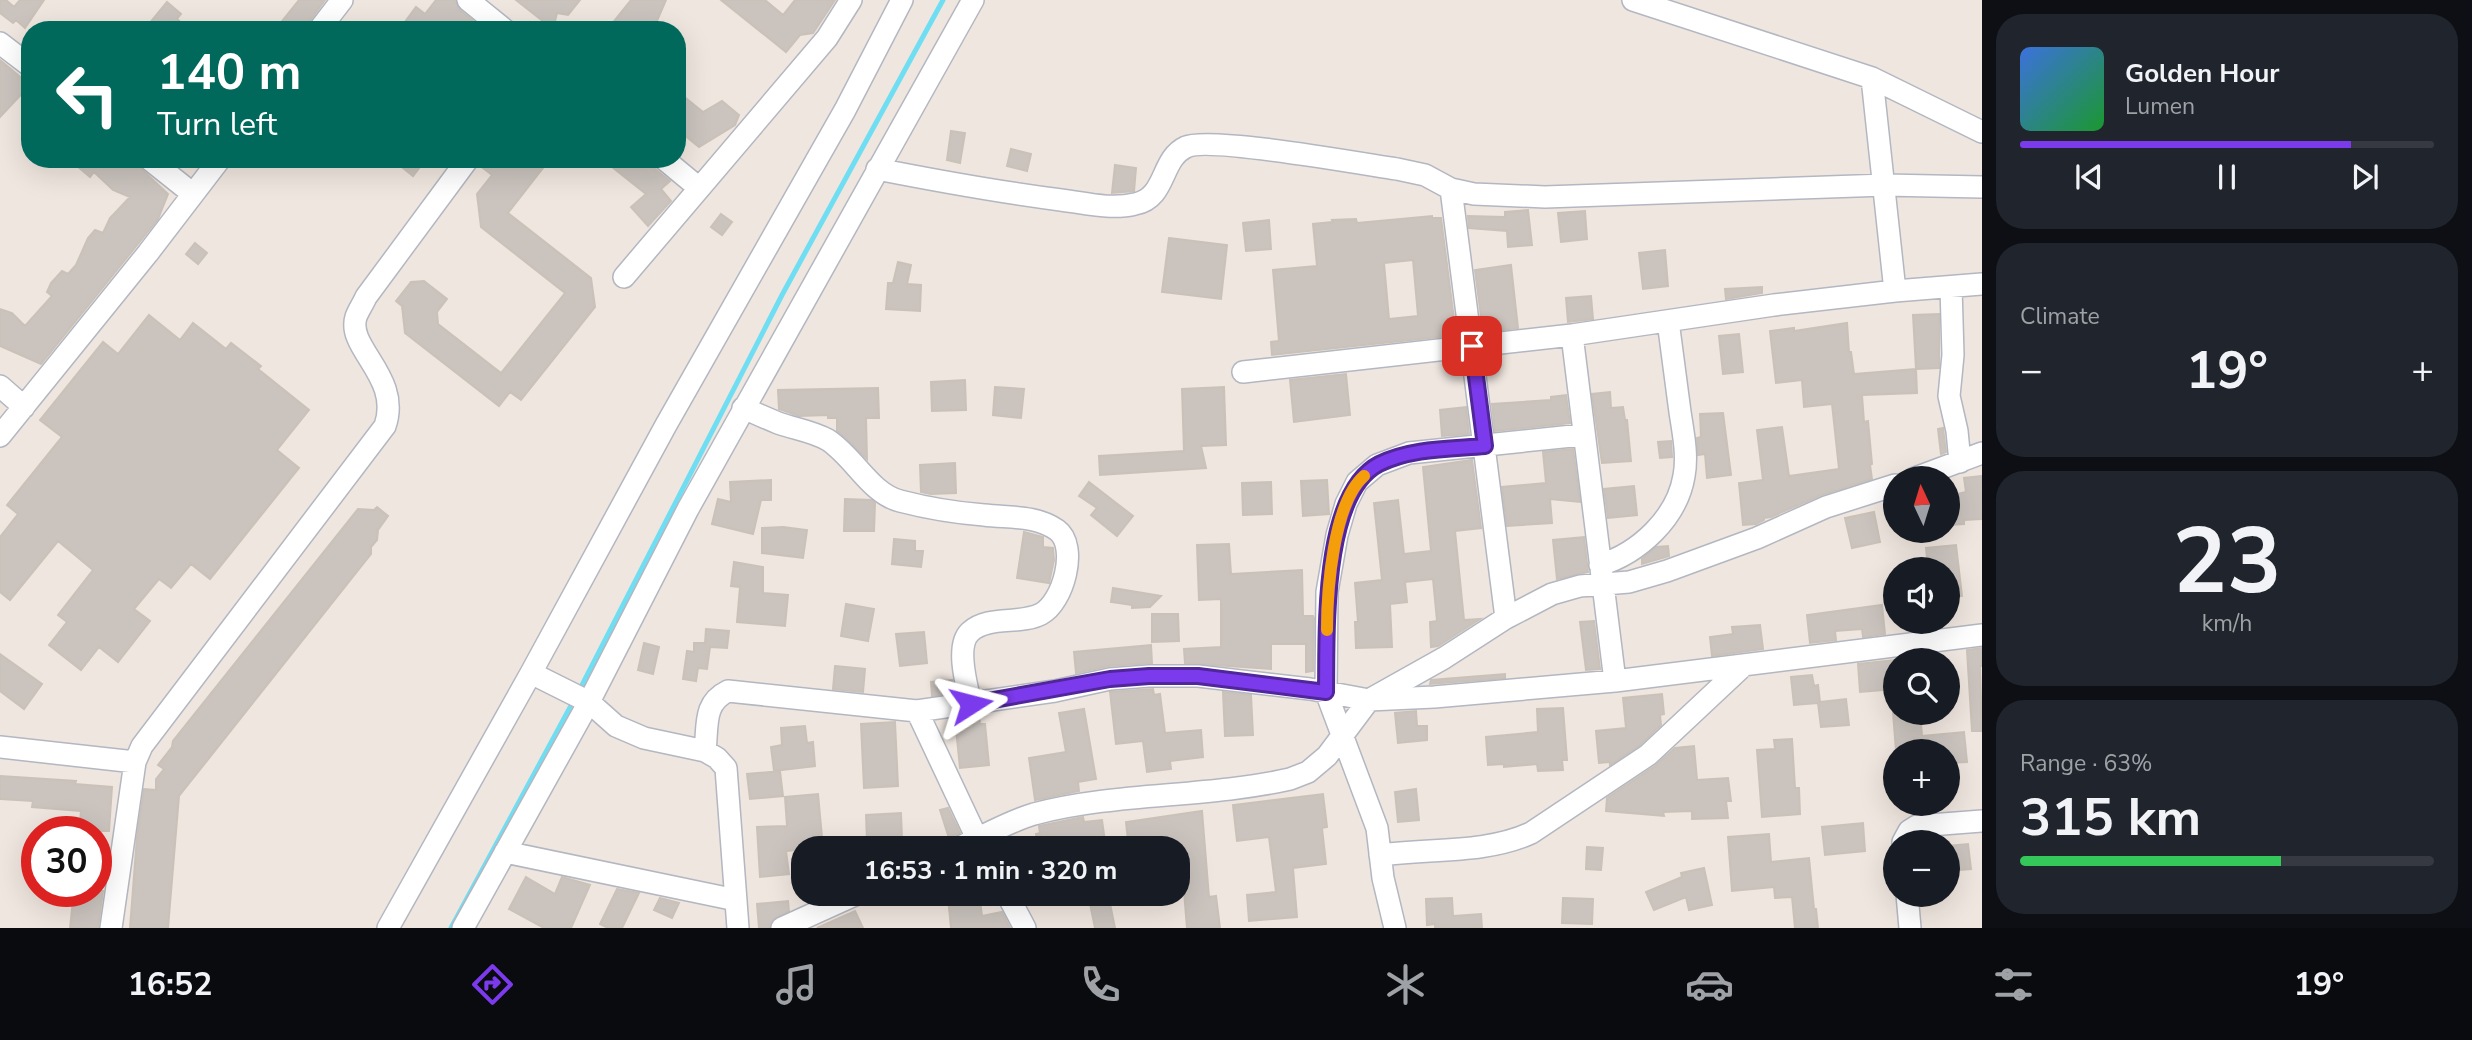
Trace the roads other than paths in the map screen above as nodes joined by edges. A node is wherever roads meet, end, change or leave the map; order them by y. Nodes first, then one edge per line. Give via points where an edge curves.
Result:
1 (342, 0) edge
2 (468, 0) edge
3 (851, 0) edge
4 (902, 0) edge
5 (973, 0) edge
6 (1633, 0) edge
7 (326, 21) edge
8 (494, 21) edge
9 (0, 43) edge
10 (21, 59) edge
11 (1872, 78) junction
12 (1982, 132) edge
13 (160, 168) edge
14 (213, 168) edge
15 (461, 168) edge
16 (675, 168) edge
17 (877, 169) junction
18 (1885, 185) junction
19 (1982, 187) edge
20 (699, 188) junction
21 (1451, 189) junction
22 (193, 194) junction
23 (625, 277) dead end
24 (1982, 284) edge
25 (1951, 286) junction
26 (1895, 291) junction
27 (1668, 321) junction
28 (1572, 335) junction
29 (1472, 346) junction
30 (1243, 372) dead end
31 (0, 386) edge
32 (24, 407) junction
33 (743, 408) junction
34 (1583, 435) junction
35 (0, 436) edge
36 (1485, 446) junction
37 (1982, 453) edge
38 (1960, 462) junction
39 (1949, 466) edge
40 (1883, 489) edge
41 (1601, 575) junction
42 (1506, 618) junction
43 (1982, 635) edge
44 (1743, 666) junction
45 (531, 673) junction
46 (1615, 681) junction
47 (1326, 692) junction
48 (1370, 699) junction
49 (589, 702) junction
50 (971, 704) junction
51 (917, 711) junction
52 (1342, 738) junction
53 (0, 747) edge
54 (705, 751) junction
55 (135, 762) junction
56 (1982, 821) edge
57 (1911, 830) edge
58 (975, 836) edge
59 (994, 836) edge
60 (505, 852) junction
61 (1380, 855) junction
62 (736, 900) junction
63 (831, 906) edge
64 (1013, 906) edge
65 (1908, 907) edge
66 (111, 928) edge
67 (388, 928) edge
68 (463, 928) edge
69 (738, 928) edge
70 (782, 928) edge
71 (1025, 928) edge
72 (1395, 928) edge
73 (1910, 928) edge

1 - 7 street
2 - 8 street
3 - 20 street via 827,38
4 - 45 street
5 - 17 street
6 - 11 street
9 - 10 street
11 - 12 street
11 - 18 street
13 - 22 street
14 - 22 street
15 - 55 street via 355,319 357,335 389,400 385,426 142,746
16 - 20 street
17 - 21 street via 1110,206 1149,199 1180,150 1211,144 1398,169 1425,175
17 - 33 street
18 - 19 street
18 - 21 street via 1545,197
18 - 26 street
20 - 23 street
21 - 29 street
22 - 32 street
24 - 25 street
25 - 26 street
25 - 38 street via 1949,396
26 - 27 street
27 - 28 street
27 - 41 street via 1683,430 1682,488 1655,531
28 - 29 street
28 - 34 street
29 - 30 street
29 - 36 street
31 - 32 street
32 - 35 street
33 - 49 street
33 - 50 street via 826,439 847,454 885,495 983,515 1028,519 1059,531 1069,557 1053,603 1043,613 1018,621 983,625 964,642 963,666
34 - 36 street
34 - 41 street
36 - 42 street
36 - 47 street via 1409,453 1377,465 1357,482 1337,534 1327,592
37 - 38 street
38 - 39 street
40 - 41 street via 1667,571 1629,582
41 - 42 street
41 - 46 street
42 - 48 street
43 - 44 street
44 - 46 street
44 - 61 street via 1648,755 1531,833 1489,846
45 - 49 street
45 - 67 street
46 - 48 street
47 - 48 street
47 - 50 street via 1198,676 1149,676
47 - 52 street
48 - 52 street
49 - 54 street via 616,726 644,738
49 - 60 street
50 - 51 street
51 - 54 street via 728,691 710,704
51 - 58 street
52 - 59 street via 1308,772 1290,779 1074,806 1033,815
52 - 61 street via 1377,828
53 - 55 street
54 - 62 street via 726,768
55 - 66 street
56 - 57 street
60 - 62 street
60 - 68 street
61 - 72 street
62 - 69 street
63 - 70 street
64 - 71 street
65 - 73 street

